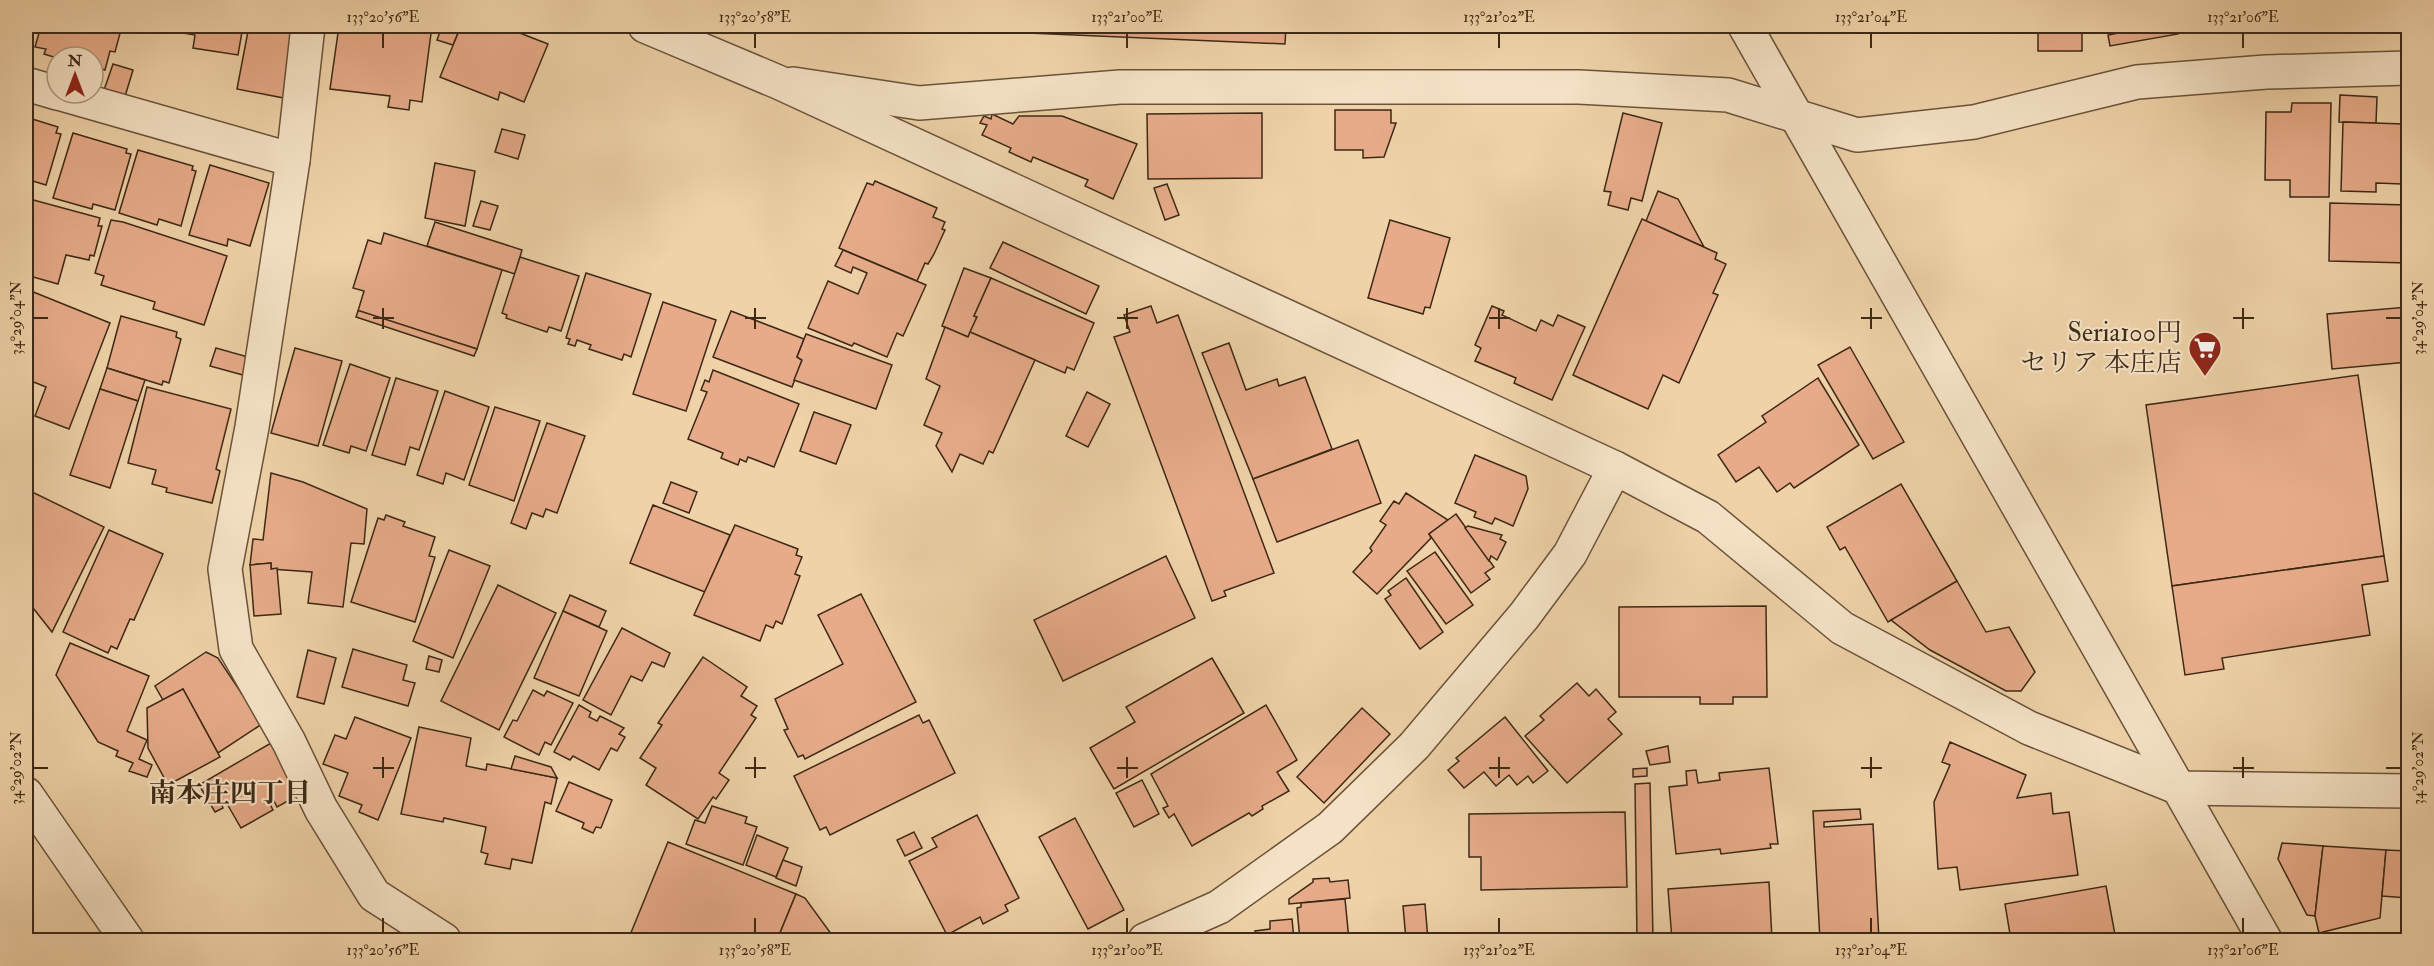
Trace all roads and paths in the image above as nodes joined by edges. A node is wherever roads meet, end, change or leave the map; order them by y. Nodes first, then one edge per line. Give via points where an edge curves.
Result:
1 (308, 26) edge
2 (645, 26) edge
3 (1745, 26) edge
4 (2409, 68) edge
5 (778, 82) junction
6 (26, 84) edge
7 (45, 89) edge
8 (100, 105) edge
9 (1795, 116) junction
10 (293, 160) junction
11 (1615, 468) junction
12 (2179, 788) junction
13 (2409, 791) edge
14 (26, 794) edge
15 (127, 940) edge
16 (444, 940) edge
17 (1145, 940) edge
18 (2265, 940) edge

1 - 10 street
2 - 5 street
3 - 9 street
4 - 9 street via 2266,72 2137,82 1974,122 1857,135
5 - 9 street via 919,104 1120,87 1579,87 1728,95
5 - 11 street
6 - 7 street
8 - 10 street
9 - 12 street
10 - 16 street via 252,427 225,568 236,650 289,742 321,809 374,895
11 - 12 street via 1708,517 1842,628 2029,728
11 - 17 street via 1570,554 1524,616 1414,747 1321,835 1219,907
12 - 13 street
12 - 18 street
14 - 15 street

